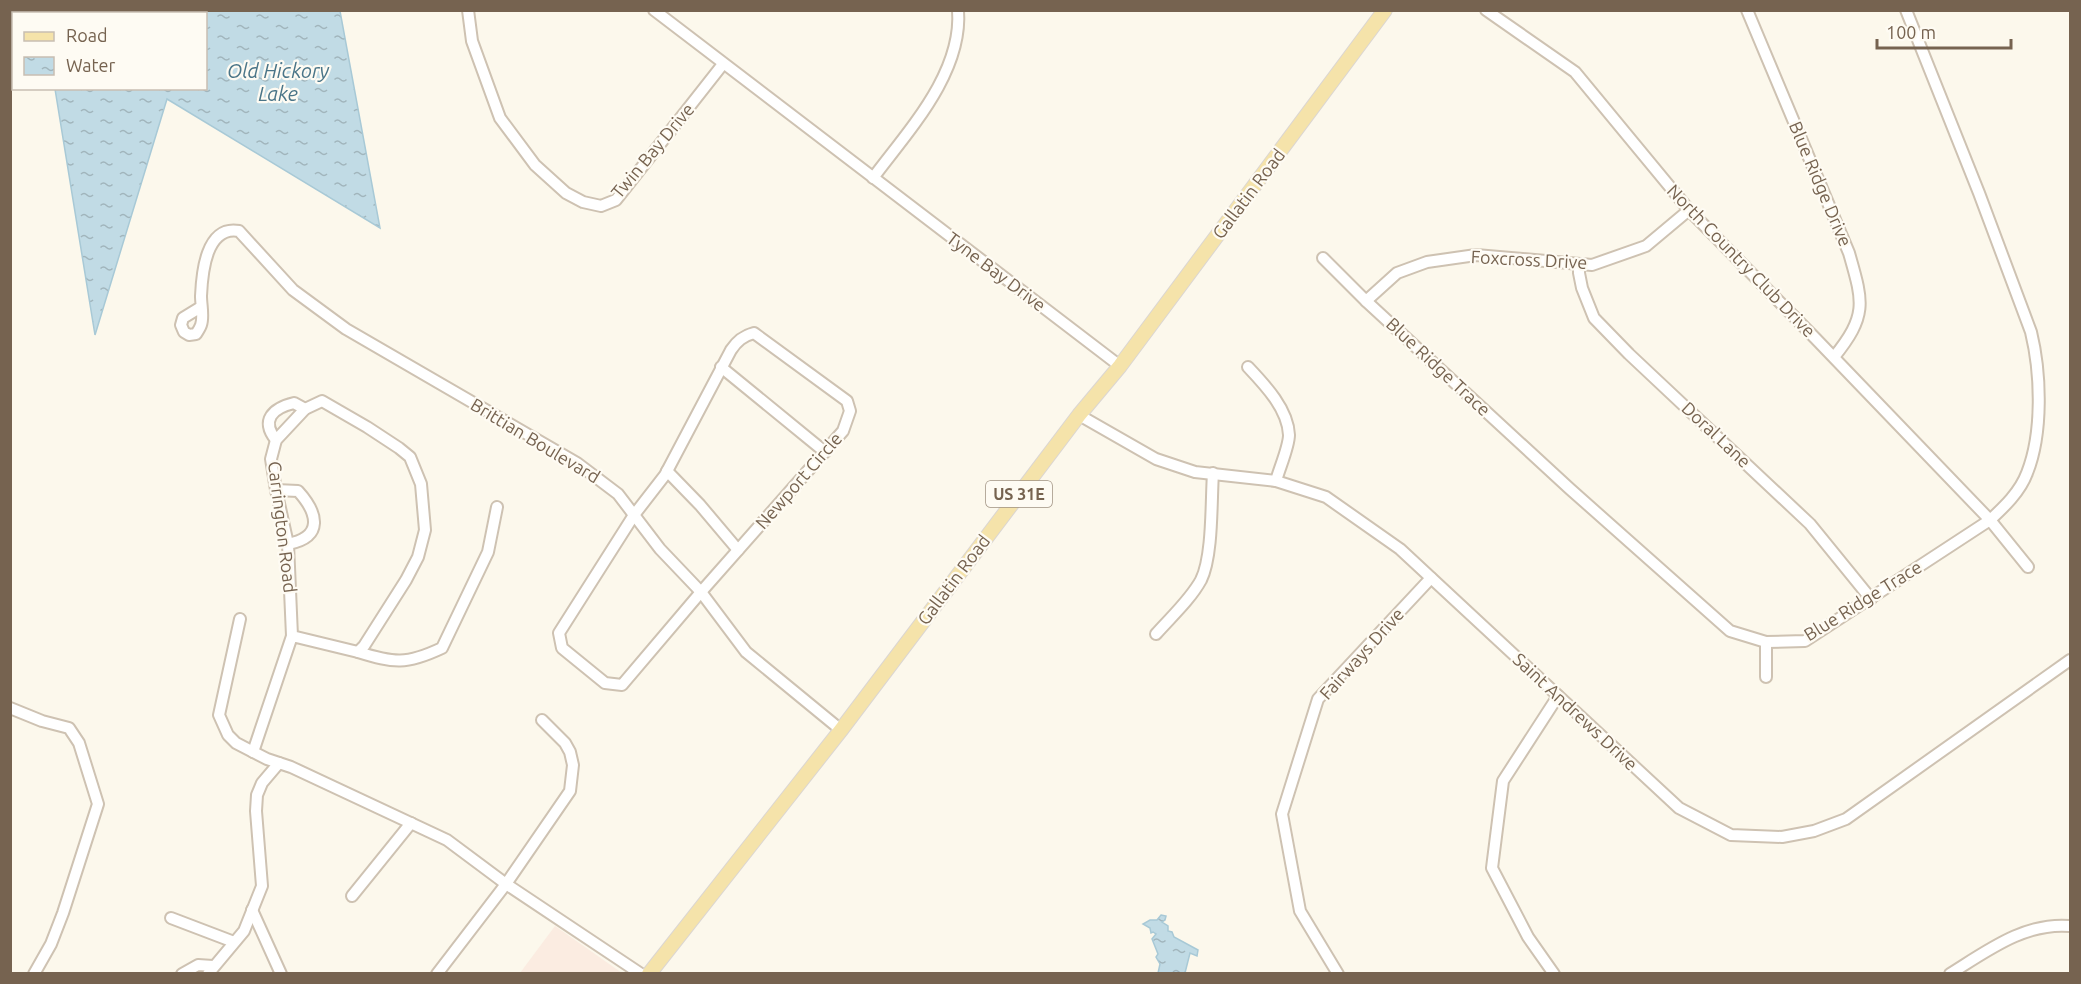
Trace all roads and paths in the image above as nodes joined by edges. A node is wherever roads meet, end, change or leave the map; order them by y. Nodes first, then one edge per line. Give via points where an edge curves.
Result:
1 (468, 10) edge
2 (654, 10) edge
3 (958, 10) edge
4 (1385, 10) edge
5 (1486, 10) edge
6 (1747, 10) edge
7 (1906, 10) edge
8 (723, 64) junction
9 (873, 178) junction
10 (1689, 210) junction
11 (1323, 258) dead end
12 (1579, 264) junction
13 (1366, 301) junction
14 (201, 307) dead end
15 (1834, 357) junction
16 (1120, 366) junction
17 (720, 367) junction
18 (1248, 367) dead end
19 (305, 409) junction
20 (1079, 415) junction
21 (276, 440) junction
22 (825, 452) junction
23 (668, 471) junction
24 (1213, 473) junction
25 (1276, 481) junction
26 (276, 490) junction
27 (497, 507) dead end
28 (634, 515) junction
29 (1990, 520) junction
30 (288, 544) junction
31 (738, 550) junction
32 (2028, 567) dead end
33 (1431, 578) junction
34 (701, 592) junction
35 (1871, 599) junction
36 (240, 619) dead end
37 (1156, 634) dead end
38 (292, 636) junction
39 (1766, 642) junction
40 (357, 652) junction
41 (2070, 660) edge
42 (1766, 677) dead end
43 (1558, 696) junction
44 (10, 708) edge
45 (542, 720) dead end
46 (841, 730) junction
47 (253, 752) junction
48 (279, 763) junction
49 (411, 823) junction
50 (506, 884) junction
51 (352, 896) dead end
52 (252, 910) junction
53 (171, 918) dead end
54 (2070, 926) edge
55 (234, 942) junction
56 (210, 971) edge
57 (34, 974) edge
58 (182, 974) edge
59 (280, 974) edge
60 (437, 974) edge
61 (640, 974) edge
62 (649, 974) edge
63 (1338, 974) edge
64 (1554, 974) edge
65 (1950, 974) edge

1 - 8 street, Twin Bay Drive via 472,41 500,118 535,165 566,193 601,206 616,200
2 - 8 street, Tyne Bay Drive
3 - 9 street via 954,53 935,93
4 - 16 main road, Gallatin Road / US 31E
5 - 10 street, North Country Club Drive via 1575,72
6 - 15 street, Blue Ridge Drive via 1849,253 1859,287 1861,312 1850,338
7 - 29 street, Blue Ridge Trace via 1979,193 2036,351 2038,415 2027,474 2011,500
8 - 9 street, Tyne Bay Drive
9 - 16 street, Tyne Bay Drive
10 - 12 street, Foxcross Drive via 1646,246 1592,265
10 - 15 street, North Country Club Drive
11 - 13 street, Blue Ridge Trace
12 - 13 street, Foxcross Drive via 1476,255 1427,262 1397,273
12 - 35 street, Doral Lane via 1582,288 1594,318 1810,524
13 - 39 street, Blue Ridge Trace via 1730,631
14 - 28 street, Brittian Boulevard via 210,247 218,236 239,231 292,290 346,329 577,463 618,494
15 - 29 street, North Country Club Drive
16 - 20 main road, Gallatin Road / US 31E
17 - 22 street
17 - 22 street, Newport Circle via 736,342 754,333 847,401 850,411 843,431
17 - 23 street, Newport Circle
18 - 25 street via 1267,387 1283,413 1289,436
19 - 21 street, Carrington Road
19 - 21 street via 294,403 281,406 272,415 269,432
19 - 40 street via 322,401 367,427 410,457 421,484 425,530 418,557
20 - 24 street, Saint Andrews Drive via 1156,459 1195,472
20 - 46 main road, Gallatin Road / US 31E
21 - 26 street, Carrington Road via 271,459
22 - 31 street, Newport Circle
23 - 28 street, Newport Circle
23 - 31 street
24 - 25 street, Saint Andrews Drive
24 - 37 street via 1202,578
25 - 33 street, Saint Andrews Drive via 1326,497 1400,549
26 - 30 street, Carrington Road
26 - 30 street via 298,491 315,518 308,536
27 - 40 street via 488,552 442,648 412,660 388,661
28 - 34 street, Brittian Boulevard
28 - 34 street, Newport Circle via 559,633 562,648 605,683 622,685
29 - 32 street, North Country Club Drive
29 - 35 street, Blue Ridge Trace
30 - 38 street, Carrington Road
31 - 34 street, Newport Circle
33 - 43 street, Saint Andrews Drive
33 - 63 street, Fairways Drive via 1318,699 1282,814 1300,911
34 - 46 street, Brittian Boulevard via 746,652
35 - 39 street, Blue Ridge Trace via 1805,641
36 - 47 street via 219,715 228,735
38 - 40 street
38 - 47 street, Carrington Road
39 - 42 street
41 - 43 street, Saint Andrews Drive via 1846,819 1782,837 1731,835 1679,808
43 - 64 street via 1503,781 1492,868 1528,937
44 - 57 street via 69,728 79,743 98,804 63,913
45 - 50 street via 570,752 570,791
46 - 62 main road, Gallatin Road / US 31E
47 - 48 street
48 - 49 street
48 - 52 street via 262,783 258,795 262,886
49 - 50 street via 447,840
49 - 51 street
50 - 60 street
50 - 61 street
52 - 55 street
52 - 59 street
53 - 55 street
54 - 65 street via 2057,925 2013,935
55 - 56 street
56 - 58 street via 198,965

